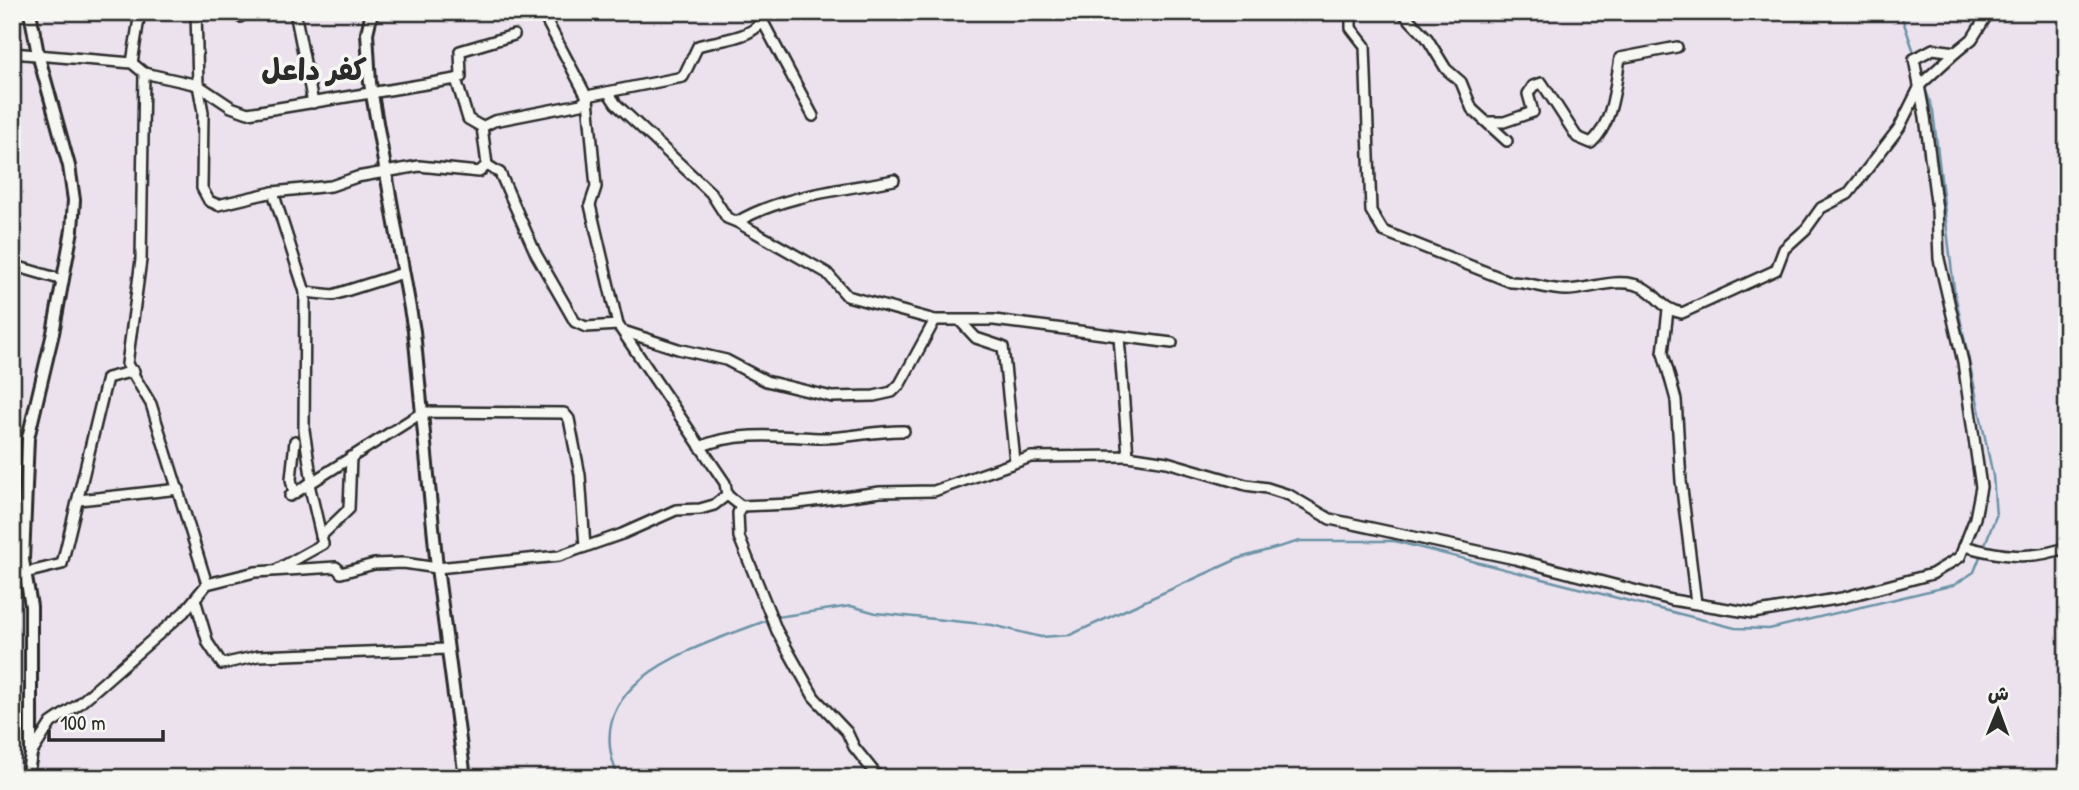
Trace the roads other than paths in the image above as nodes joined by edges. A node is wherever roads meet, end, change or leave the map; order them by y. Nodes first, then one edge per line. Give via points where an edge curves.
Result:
1 (30, 12) edge
2 (140, 12) edge
3 (196, 12) edge
4 (295, 12) edge
5 (372, 12) edge
6 (542, 12) edge
7 (1351, 12) edge
8 (1402, 12) edge
9 (1989, 12) edge
10 (764, 17) edge
11 (513, 35) dead end
12 (1677, 47) dead end
13 (12, 52) edge
14 (1956, 52) junction
15 (38, 54) junction
16 (132, 63) junction
17 (144, 73) junction
18 (456, 79) junction
19 (198, 85) junction
20 (1921, 85) junction
21 (608, 92) junction
22 (371, 94) junction
23 (588, 99) junction
24 (313, 103) junction
25 (813, 116) dead end
26 (1488, 122) junction
27 (482, 127) junction
28 (1507, 141) dead end
29 (487, 165) junction
30 (385, 171) junction
31 (894, 180) dead end
32 (273, 192) junction
33 (737, 222) junction
34 (12, 265) edge
35 (403, 273) junction
36 (63, 280) junction
37 (305, 292) junction
38 (1668, 310) junction
39 (935, 320) junction
40 (961, 322) junction
41 (620, 328) junction
42 (1119, 337) junction
43 (1172, 343) dead end
44 (134, 371) junction
45 (423, 412) junction
46 (904, 431) dead end
47 (295, 441) dead end
48 (700, 447) junction
49 (1128, 456) junction
50 (351, 457) junction
51 (1015, 461) junction
52 (310, 483) junction
53 (180, 489) junction
54 (727, 495) junction
55 (79, 500) junction
56 (741, 506) junction
57 (321, 536) junction
58 (1964, 546) junction
59 (585, 547) junction
60 (2067, 547) edge
61 (437, 568) junction
62 (275, 571) junction
63 (25, 573) junction
64 (207, 584) junction
65 (195, 599) junction
66 (1696, 603) junction
67 (447, 649) junction
68 (31, 754) junction
69 (27, 778) edge
70 (465, 778) edge
71 (879, 778) edge

1 - 15 street
2 - 16 street
3 - 19 street
4 - 24 street
5 - 22 street via 367,33
6 - 23 street
7 - 38 street via 1351,28 1365,46 1371,211 1383,232 1511,282 1562,290 1621,282 1643,287
8 - 26 street via 1461,82 1472,110
9 - 14 street via 1972,39
10 - 21 street via 756,30 698,46 682,77
10 - 25 street
11 - 18 street via 460,51 461,77
12 - 26 street via 1620,58 1609,112 1600,135 1591,143 1577,137 1542,83 1528,94 1533,112
13 - 15 street
14 - 20 street
14 - 20 street via 1933,49 1914,59
15 - 16 street
15 - 36 street via 74,200
16 - 17 street
17 - 19 street
17 - 44 street via 141,260 127,364
18 - 22 street
18 - 27 street via 468,119
19 - 24 street via 248,113
19 - 32 street via 203,113 202,188 209,201 229,205
20 - 38 street via 1899,128 1848,194 1821,208 1784,248 1776,270 1682,313
20 - 58 street via 1939,259 1963,362 1981,487
21 - 23 street
21 - 33 street via 711,193 727,218
22 - 24 street
22 - 30 street
23 - 27 street
23 - 41 street via 596,187 590,205
26 - 28 street
27 - 29 street
29 - 30 street via 470,174 435,166
29 - 41 street via 500,173 536,254 575,322 586,327
30 - 32 street via 331,186
30 - 35 street
31 - 33 street via 800,199 754,212
32 - 37 street
33 - 39 street via 827,273 847,296
34 - 36 street
35 - 37 street via 333,295
35 - 45 street
36 - 63 street via 28,438
37 - 52 street via 304,430
38 - 66 street via 1663,353 1676,400
39 - 40 street
39 - 41 street via 892,392 855,398 766,381 726,360
40 - 42 street via 994,320
40 - 51 street via 976,338 1003,347
41 - 48 street
42 - 43 street
42 - 49 street
44 - 53 street via 151,404
44 - 55 street via 107,378
45 - 50 street
45 - 59 street via 564,413 580,475
45 - 61 street
46 - 48 street via 715,440
47 - 52 street via 292,494
48 - 54 street via 725,483
49 - 51 street
49 - 66 street via 1167,461 1267,488 1330,519
50 - 52 street
50 - 57 street via 349,509
51 - 56 street via 934,491
52 - 57 street
53 - 55 street
53 - 64 street
54 - 56 street
54 - 59 street via 714,505 666,513
55 - 63 street via 62,564
56 - 71 street via 739,537 776,631 814,697 847,732
57 - 62 street via 319,549
58 - 60 street via 2000,556 2040,556
58 - 66 street via 1960,557 1932,574 1842,598 1753,613
59 - 61 street via 537,559
61 - 62 street via 404,563 374,564 341,573 336,567
61 - 67 street
62 - 64 street
63 - 68 street via 31,606
64 - 65 street
65 - 67 street via 208,643 222,664 258,656
65 - 68 street via 79,704 51,723
67 - 70 street
68 - 69 street

